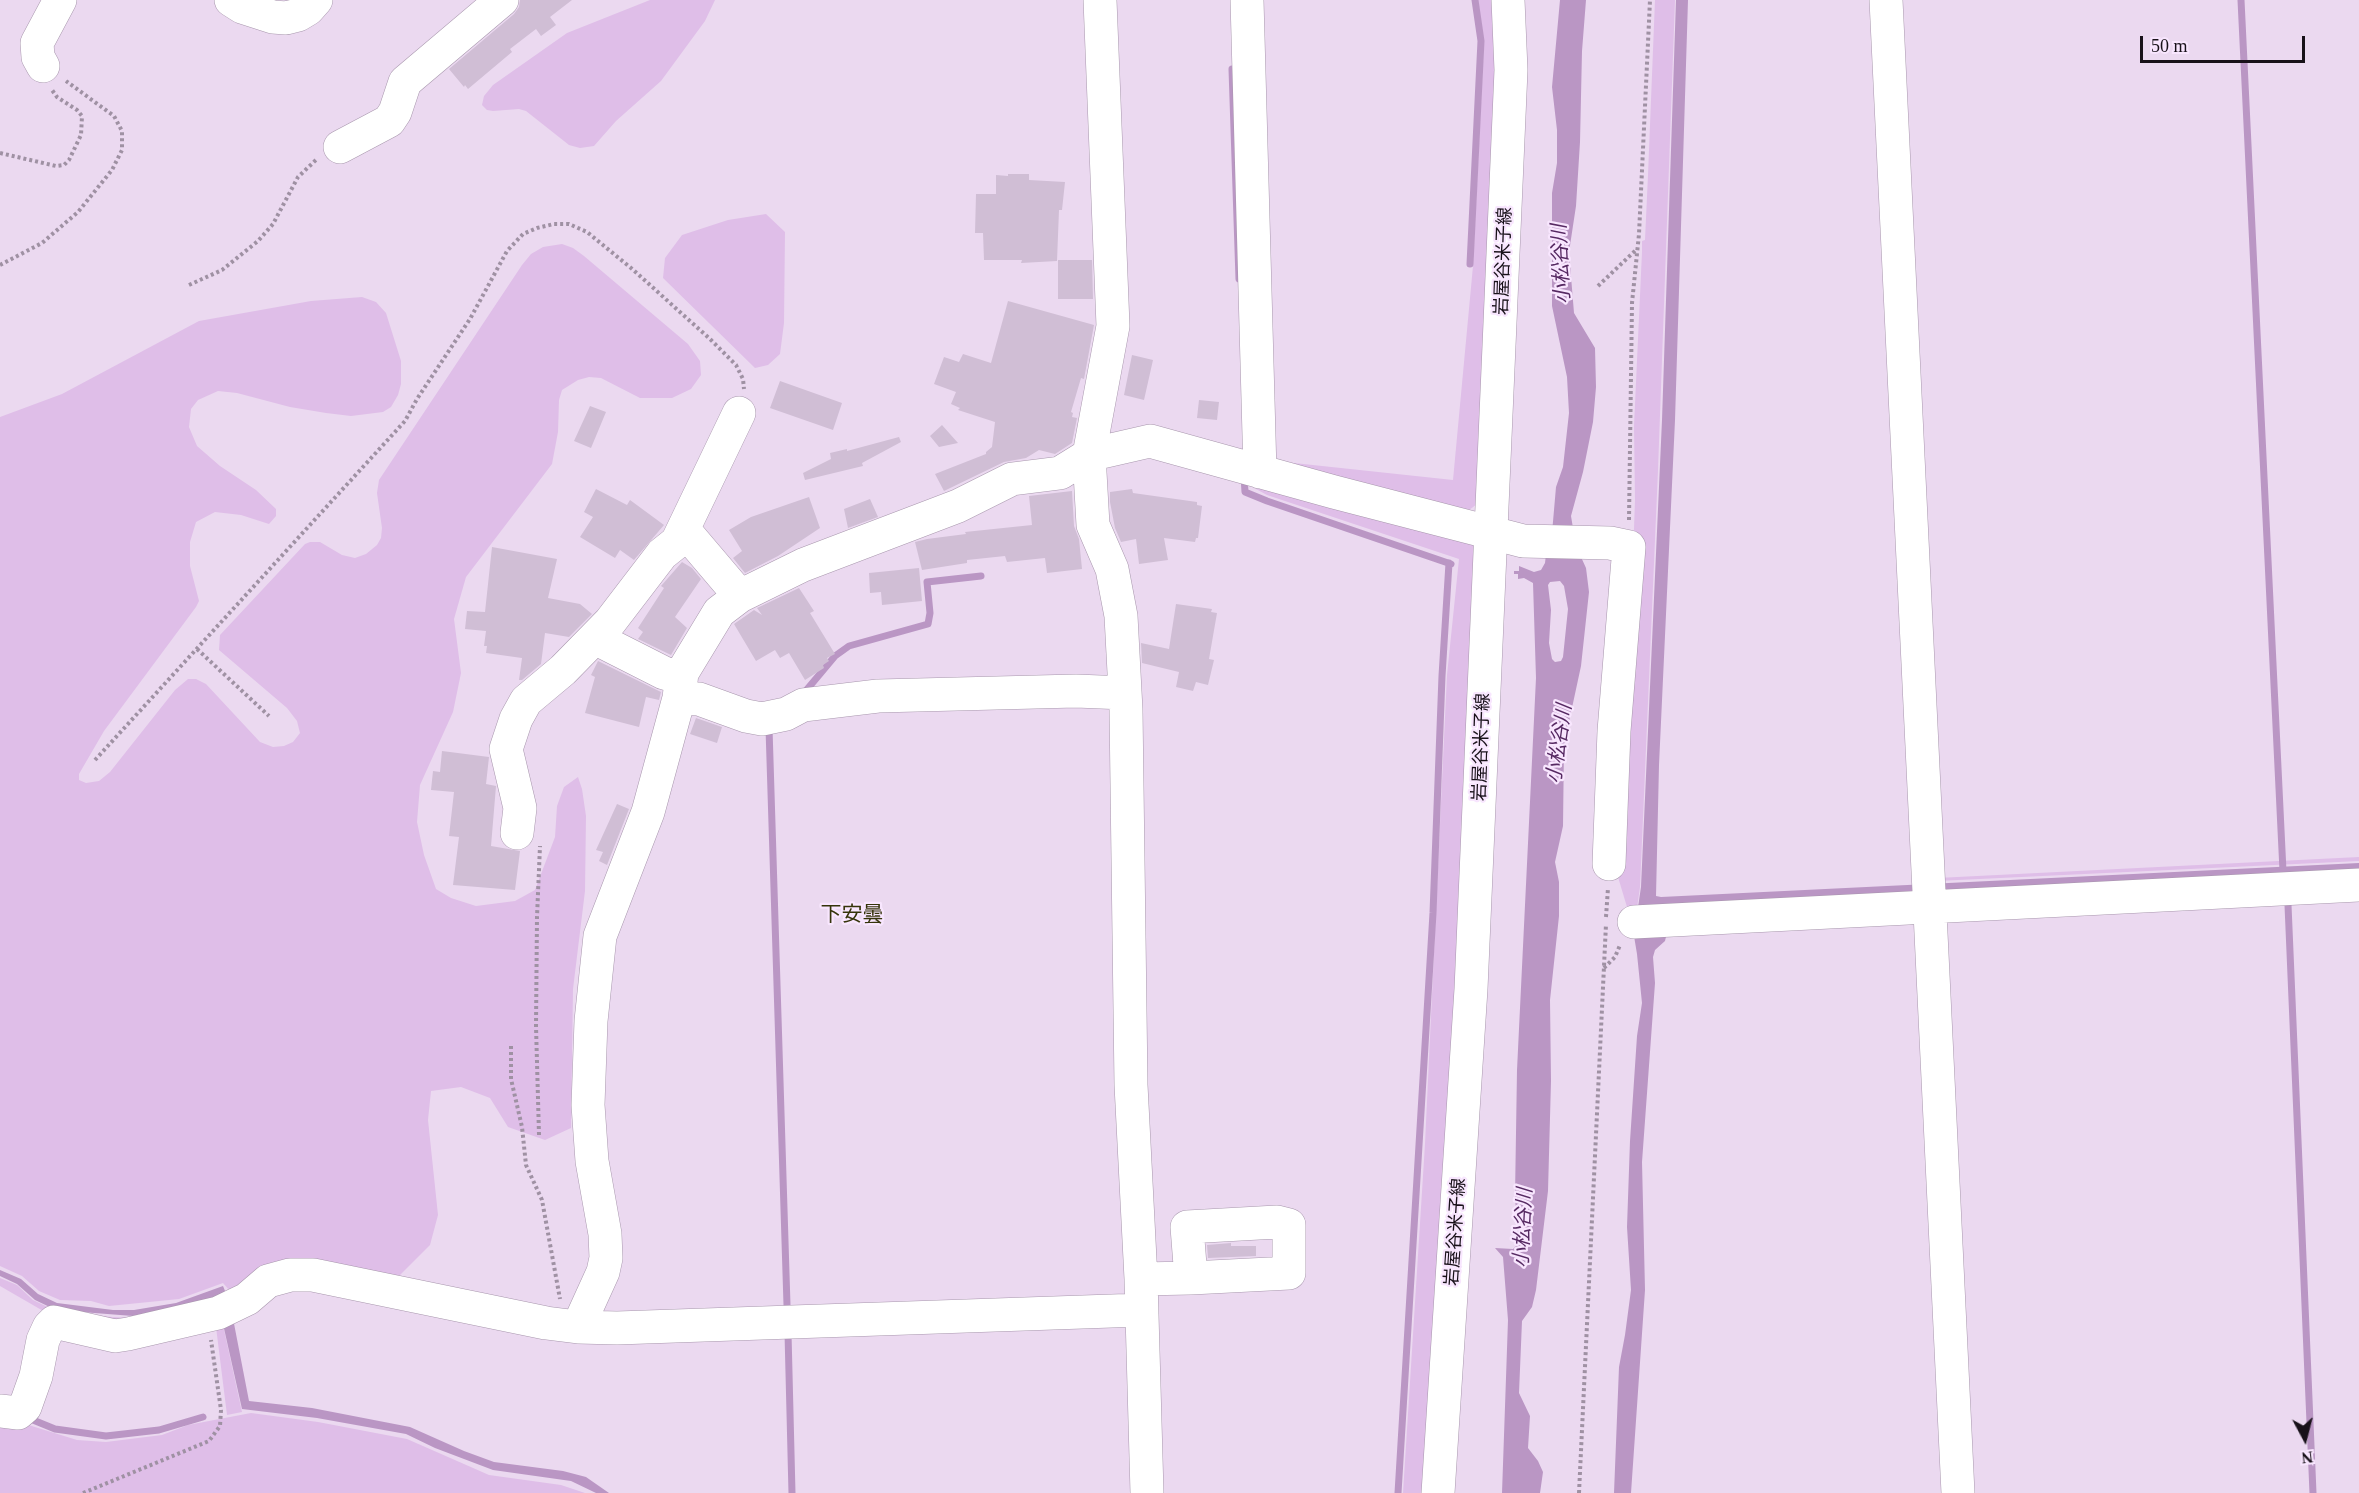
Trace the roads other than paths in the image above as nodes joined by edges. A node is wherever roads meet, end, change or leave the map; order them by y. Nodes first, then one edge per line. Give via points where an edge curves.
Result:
1 (60, 0) edge
2 (231, 0) edge
3 (316, 0) edge
4 (502, 0) edge
5 (1100, 0) edge
6 (1247, 0) edge
7 (1508, 0) edge
8 (1886, 0) edge
9 (43, 66) road end
10 (332, 150) road end
11 (739, 413) road end
12 (1089, 455) junction
13 (1248, 469) junction
14 (684, 530) junction
15 (1492, 532) junction
16 (740, 596) junction
17 (595, 638) junction
18 (680, 688) junction
19 (1125, 693) junction
20 (521, 709) junction
21 (497, 746) dead end
22 (529, 834) road end
23 (1609, 864) dead end
24 (2359, 885) edge
25 (1928, 905) junction
26 (1634, 922) dead end
27 (1191, 1278) dead end
28 (1141, 1295) junction
29 (580, 1324) junction
30 (0, 1411) edge
31 (1147, 1493) edge
32 (1438, 1493) edge
33 (1958, 1493) edge

1 - 9 street via 37,44
2 - 3 street via 242,7 286,18 308,9
4 - 10 street via 405,82 389,121
5 - 12 street via 1113,326
6 - 13 street
7 - 15 street, 岩屋谷米子線 via 1511,70
8 - 25 street
11 - 14 street
12 - 13 street via 1150,441
12 - 16 street via 1060,473 1000,483 958,506 803,565
12 - 19 street via 1093,525 1112,569 1121,616
13 - 15 street
14 - 16 street
14 - 17 street
15 - 23 street via 1523,541 1620,545
15 - 32 street, 岩屋谷米子線 via 1472,989
16 - 18 street via 719,612 682,673
17 - 18 street via 664,673
17 - 20 street
18 - 19 street via 699,699 762,719 786,714 803,705 878,696
18 - 29 street via 648,812 600,936 588,1105 606,1258
19 - 28 street via 1131,1084
20 - 21 street via 511,711
20 - 22 street via 506,749
24 - 25 street
25 - 26 street
25 - 33 street
27 - 28 street
28 - 29 street via 617,1328
28 - 31 street
29 - 30 street via 546,1323 313,1275 279,1276 220,1312 115,1336 54,1322 43,1340 25,1407 18,1413

